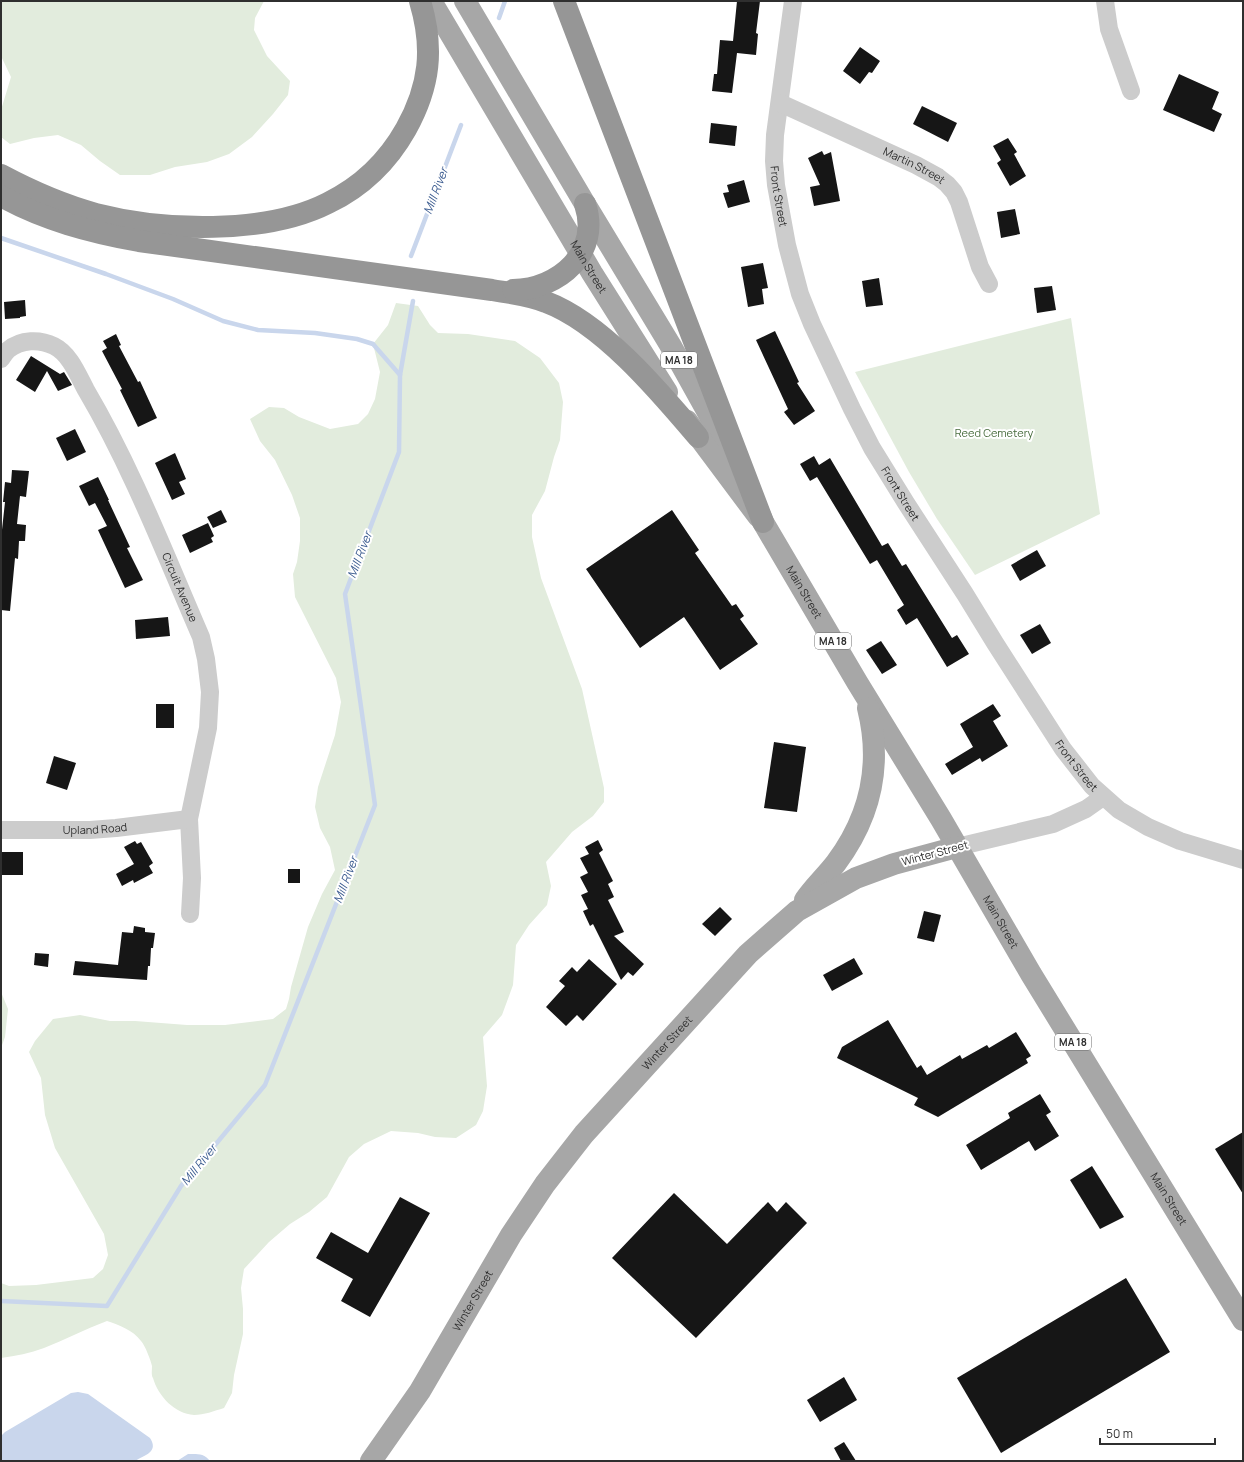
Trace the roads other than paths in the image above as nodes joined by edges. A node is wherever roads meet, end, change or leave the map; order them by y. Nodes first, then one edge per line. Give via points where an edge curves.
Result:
1 (420, 1) edge
2 (431, 1) edge
3 (465, 1) edge
4 (564, 1) edge
5 (793, 1) edge
6 (1105, 1) edge
7 (1131, 91) dead end
8 (780, 103) junction
9 (1, 175) edge
10 (1, 196) edge
11 (585, 204) junction
12 (581, 255) junction
13 (989, 284) dead end
14 (492, 290) junction
15 (1, 359) edge
16 (698, 437) junction
17 (763, 522) junction
18 (864, 693) junction
19 (1104, 798) junction
20 (189, 819) junction
21 (1, 830) edge
22 (957, 847) junction
23 (1243, 860) edge
24 (797, 911) junction
25 (190, 914) dead end
26 (1243, 1320) edge
27 (371, 1461) edge

1 - 9 highway via 428,40 428,63 424,88 410,122 389,154 372,173 339,197 314,209 272,220 238,225 165,226 112,217 79,208
2 - 12 main road, Main Street / MA 18
3 - 11 main road, Main Street / MA 18
4 - 17 highway
5 - 8 street, Front Street
6 - 7 street via 1109,29
8 - 13 street, Martin Street via 916,165 947,184 959,202 980,267
8 - 19 street, Front Street via 774,160 787,245 800,294 830,365 872,448 906,503 1063,749 1077,769
10 - 14 highway via 46,217 104,235
11 - 12 highway via 589,230 586,246
11 - 17 main road, Main Street / MA 18 via 697,391
12 - 14 highway via 567,270 539,286 517,290
12 - 16 main road, Main Street / MA 18
14 - 16 highway via 546,301 580,320 632,365
15 - 20 street, Circuit Avenue via 8,350 23,341 42,342 55,347 69,359 108,428 137,489 201,637 210,692 201,764
16 - 17 main road, Main Street / MA 18
17 - 18 main road, Main Street / MA 18
18 - 22 main road, Main Street / MA 18
18 - 24 main road via 872,726 875,756 867,806 857,831 836,863
19 - 22 street, Winter Street via 1053,824
19 - 23 street, Front Street via 1119,810 1180,841
20 - 21 street, Upland Road via 90,830
20 - 25 street, Circuit Avenue via 192,878
22 - 24 main road, Winter Street via 894,864 856,878
22 - 26 main road, Main Street / MA 18 via 1031,974
24 - 27 main road, Winter Street via 748,954 562,1161 528,1208 420,1391

